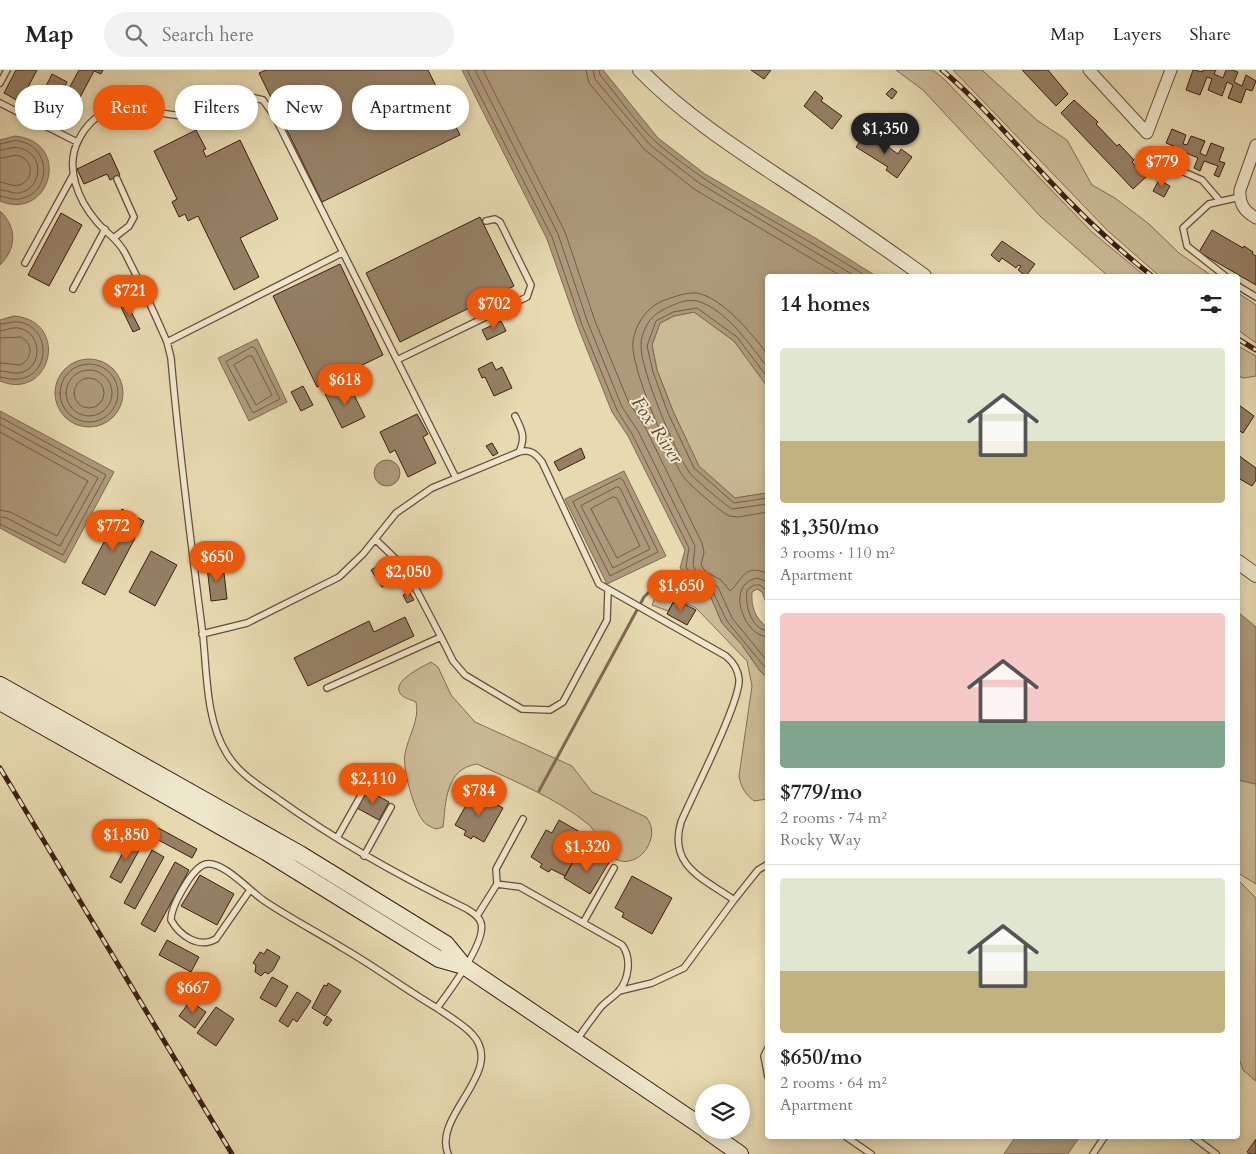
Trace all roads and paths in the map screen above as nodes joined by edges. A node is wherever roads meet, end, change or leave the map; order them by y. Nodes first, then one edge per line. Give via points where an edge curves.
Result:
1 (7, 70) edge
2 (640, 70) edge
3 (1089, 70) edge
4 (1171, 70) edge
5 (0, 83) edge
6 (1, 105) edge
7 (77, 142) junction
8 (1256, 145) edge
9 (1177, 169) dead end
10 (73, 174) junction
11 (118, 180) dead end
12 (1240, 197) junction
13 (1220, 202) junction
14 (1256, 218) edge
15 (486, 221) dead end
16 (105, 229) junction
17 (114, 237) junction
18 (342, 253) junction
19 (25, 263) dead end
20 (921, 274) edge
21 (1222, 274) edge
22 (1240, 287) edge
23 (73, 288) dead end
24 (1256, 297) edge
25 (168, 342) junction
26 (397, 360) junction
27 (515, 416) dead end
28 (519, 452) junction
29 (456, 478) junction
30 (375, 539) junction
31 (1240, 563) edge
32 (1256, 575) edge
33 (608, 591) junction
34 (202, 634) junction
35 (441, 637) junction
36 (0, 686) edge
37 (327, 688) dead end
38 (6, 706) edge
39 (364, 790) dead end
40 (391, 807) dead end
41 (523, 819) dead end
42 (337, 838) junction
43 (364, 856) junction
44 (765, 866) edge
45 (614, 868) dead end
46 (497, 884) junction
47 (250, 890) junction
48 (734, 900) junction
49 (477, 916) junction
50 (583, 923) junction
51 (464, 966) junction
52 (619, 991) junction
53 (437, 1008) junction
54 (576, 1042) junction
55 (695, 1122) edge
56 (719, 1139) edge
57 (849, 1139) edge
58 (1103, 1139) edge
59 (1196, 1139) edge
60 (448, 1154) edge
61 (740, 1154) edge
62 (871, 1154) edge
63 (1093, 1154) edge
64 (1216, 1154) edge

1 - 5 lane
2 - 20 street via 664,95 720,137 870,236
3 - 4 street via 1147,133
6 - 7 lane
7 - 10 lane via 71,164
7 - 18 lane via 90,122 108,111 192,115 238,94 256,97 267,104 275,117
8 - 12 street
9 - 13 lane via 1202,180
10 - 16 lane via 89,213
10 - 19 lane
11 - 17 lane via 134,217 129,226
12 - 13 lane
12 - 14 street via 1240,203 1248,214
13 - 21 lane via 1209,204 1183,228 1187,246
15 - 26 lane via 495,219 500,222 531,285 527,296
16 - 17 lane
16 - 23 lane
17 - 25 lane
18 - 25 lane
18 - 26 lane
22 - 24 lane
25 - 34 lane
26 - 29 lane
27 - 28 lane via 524,439
28 - 29 lane
28 - 33 lane via 530,451 542,462 595,579
29 - 30 lane via 432,488 396,513
30 - 34 lane via 339,577 246,623
30 - 35 lane via 405,568
31 - 32 street
33 - 35 lane via 606,620 563,702 550,710 522,709 465,675 453,662
33 - 48 lane via 623,596 726,656 736,669 739,679 735,701 681,822 677,843 679,853 689,868
34 - 42 lane via 216,730 227,755 246,776
35 - 37 lane
36 - 51 main road via 300,854 446,944
38 - 51 main road via 266,852 439,959
39 - 42 lane
40 - 43 lane
41 - 46 lane via 496,869
42 - 43 lane
43 - 49 lane
44 - 48 lane
45 - 50 lane
46 - 49 lane
46 - 50 lane via 520,887
47 - 47 lane via 227,871 206,864 189,880 171,913 171,920 183,935 208,944 216,939
47 - 53 lane
48 - 52 lane via 684,968 672,976
49 - 51 lane via 482,930 480,939
50 - 52 lane via 622,945 627,952 626,974
51 - 53 lane
51 - 54 main road
52 - 54 lane via 604,1004
53 - 60 lane via 472,1034 482,1053 479,1069 448,1128 444,1146
54 - 55 main road
56 - 61 main road
57 - 62 lane
58 - 63 lane
59 - 64 lane

